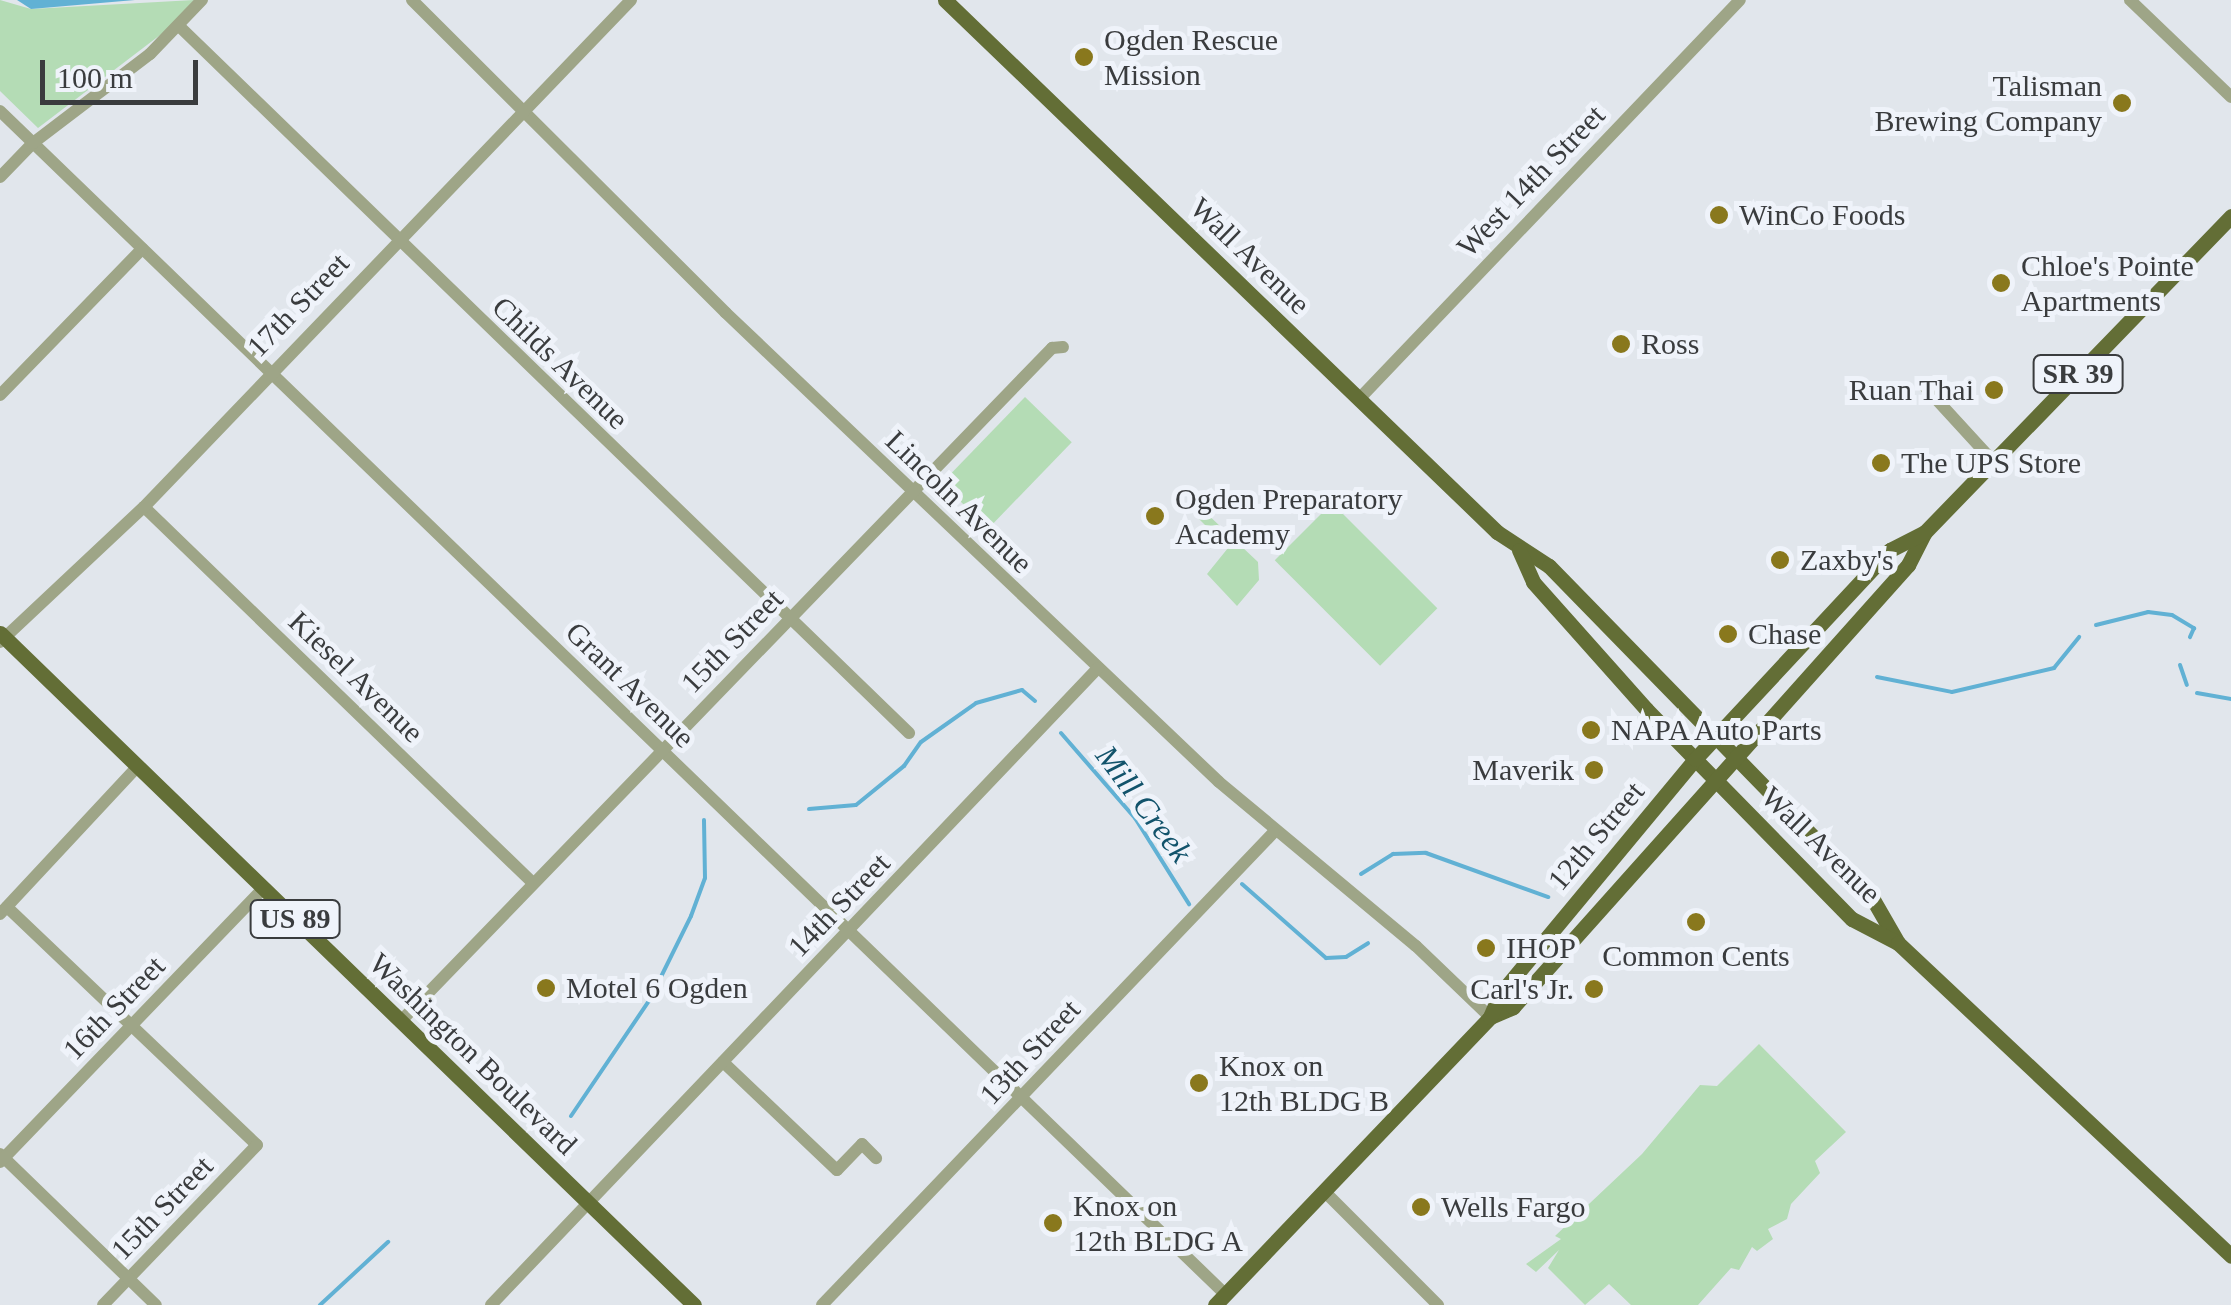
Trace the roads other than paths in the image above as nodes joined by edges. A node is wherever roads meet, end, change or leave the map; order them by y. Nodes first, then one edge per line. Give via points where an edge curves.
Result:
1 (202, 0) edge
2 (412, 0) edge
3 (631, 0) edge
4 (945, 0) edge
5 (1740, 0) edge
6 (2130, 0) edge
7 (180, 26) junction
8 (2231, 97) edge
9 (522, 108) junction
10 (0, 111) edge
11 (33, 143) junction
12 (0, 177) edge
13 (2231, 216) edge
14 (394, 239) junction
15 (142, 249) junction
16 (1063, 347) dead end
17 (268, 372) junction
18 (1926, 388) dead end
19 (0, 395) edge
20 (1360, 398) junction
21 (1993, 461) junction
22 (911, 491) junction
23 (144, 506) junction
24 (1925, 532) junction
25 (1519, 550) junction
26 (788, 617) junction
27 (2, 638) edge
28 (1098, 668) junction
29 (909, 733) dead end
30 (1715, 737) junction
31 (662, 750) junction
32 (1733, 756) junction
33 (1695, 759) junction
34 (138, 766) junction
35 (1713, 777) junction
36 (1273, 833) junction
37 (533, 883) junction
38 (264, 888) junction
39 (4, 911) edge
40 (850, 931) junction
41 (1898, 944) junction
42 (1490, 1018) junction
43 (400, 1022) junction
44 (130, 1027) junction
45 (722, 1062) junction
46 (1021, 1099) junction
47 (1, 1158) edge
48 (876, 1158) dead end
49 (1325, 1192) junction
50 (588, 1202) junction
51 (2231, 1256) edge
52 (128, 1278) junction
53 (1220, 1302) edge
54 (103, 1305) edge
55 (156, 1305) edge
56 (491, 1305) edge
57 (694, 1305) edge
58 (822, 1305) edge
59 (1438, 1305) edge

1 - 7 street
2 - 9 street, Lincoln Avenue
3 - 9 street, 17th Street
4 - 20 main road, Wall Avenue
5 - 20 street, West 14th Street
6 - 8 street
7 - 11 street
7 - 14 street, Childs Avenue
9 - 14 street, 17th Street
9 - 22 street, Lincoln Avenue
10 - 11 street, Grant Avenue
11 - 12 street
11 - 15 street, Grant Avenue
13 - 21 main road, 12th Street / SR 39
14 - 17 street, 17th Street
14 - 26 street, Childs Avenue
15 - 17 street, Grant Avenue
15 - 19 street
16 - 22 street, 15th Street via 1052,348
17 - 23 street, 17th Street
17 - 31 street, Grant Avenue
18 - 21 street
20 - 25 main road, Wall Avenue
21 - 24 main road, 12th Street / SR 39
22 - 26 street, 15th Street
22 - 28 street, Lincoln Avenue
23 - 27 street, 17th Street
23 - 37 street, Kiesel Avenue
24 - 30 main road, 12th Street / SR 39 via 1890,550
24 - 32 main road, 12th Street / SR 39 via 1908,565
25 - 30 main road, Wall Avenue via 1550,566
25 - 33 main road, Wall Avenue via 1533,582
26 - 29 street, Childs Avenue
26 - 31 street, 15th Street
27 - 34 main road, Washington Boulevard / US 89
28 - 36 street, Lincoln Avenue
28 - 40 street, 14th Street
30 - 32 main road, Wall Avenue
30 - 33 main road, 12th Street / SR 39
31 - 37 street, 15th Street
31 - 40 street, Grant Avenue
32 - 35 main road, 12th Street / SR 39
32 - 41 main road, Wall Avenue via 1871,896
33 - 35 main road, Wall Avenue
33 - 42 main road, 12th Street / SR 39 via 1500,994
34 - 38 main road, Washington Boulevard / US 89
34 - 39 street
35 - 41 main road, Wall Avenue via 1852,919
35 - 42 main road, 12th Street / SR 39 via 1513,1007
36 - 42 street, Lincoln Avenue via 1416,946
36 - 46 street, 13th Street
37 - 43 street, 15th Street
38 - 43 main road, Washington Boulevard / US 89
38 - 44 street, 16th Street
39 - 44 street
40 - 45 street, 14th Street
40 - 46 street, Grant Avenue
41 - 51 main road, Wall Avenue
42 - 49 main road, 12th Street / SR 39
43 - 50 main road, Washington Boulevard / US 89
44 - 47 street, 16th Street
44 - 52 street, 15th Street via 256,1146
45 - 48 street via 837,1170 862,1144
45 - 50 street, 14th Street
46 - 53 street, Grant Avenue
46 - 58 street, 13th Street
47 - 52 street
49 - 53 main road, 12th Street / SR 39
49 - 59 street
50 - 56 street, 14th Street
50 - 57 main road, Washington Boulevard / US 89
52 - 54 street, 15th Street
52 - 55 street

